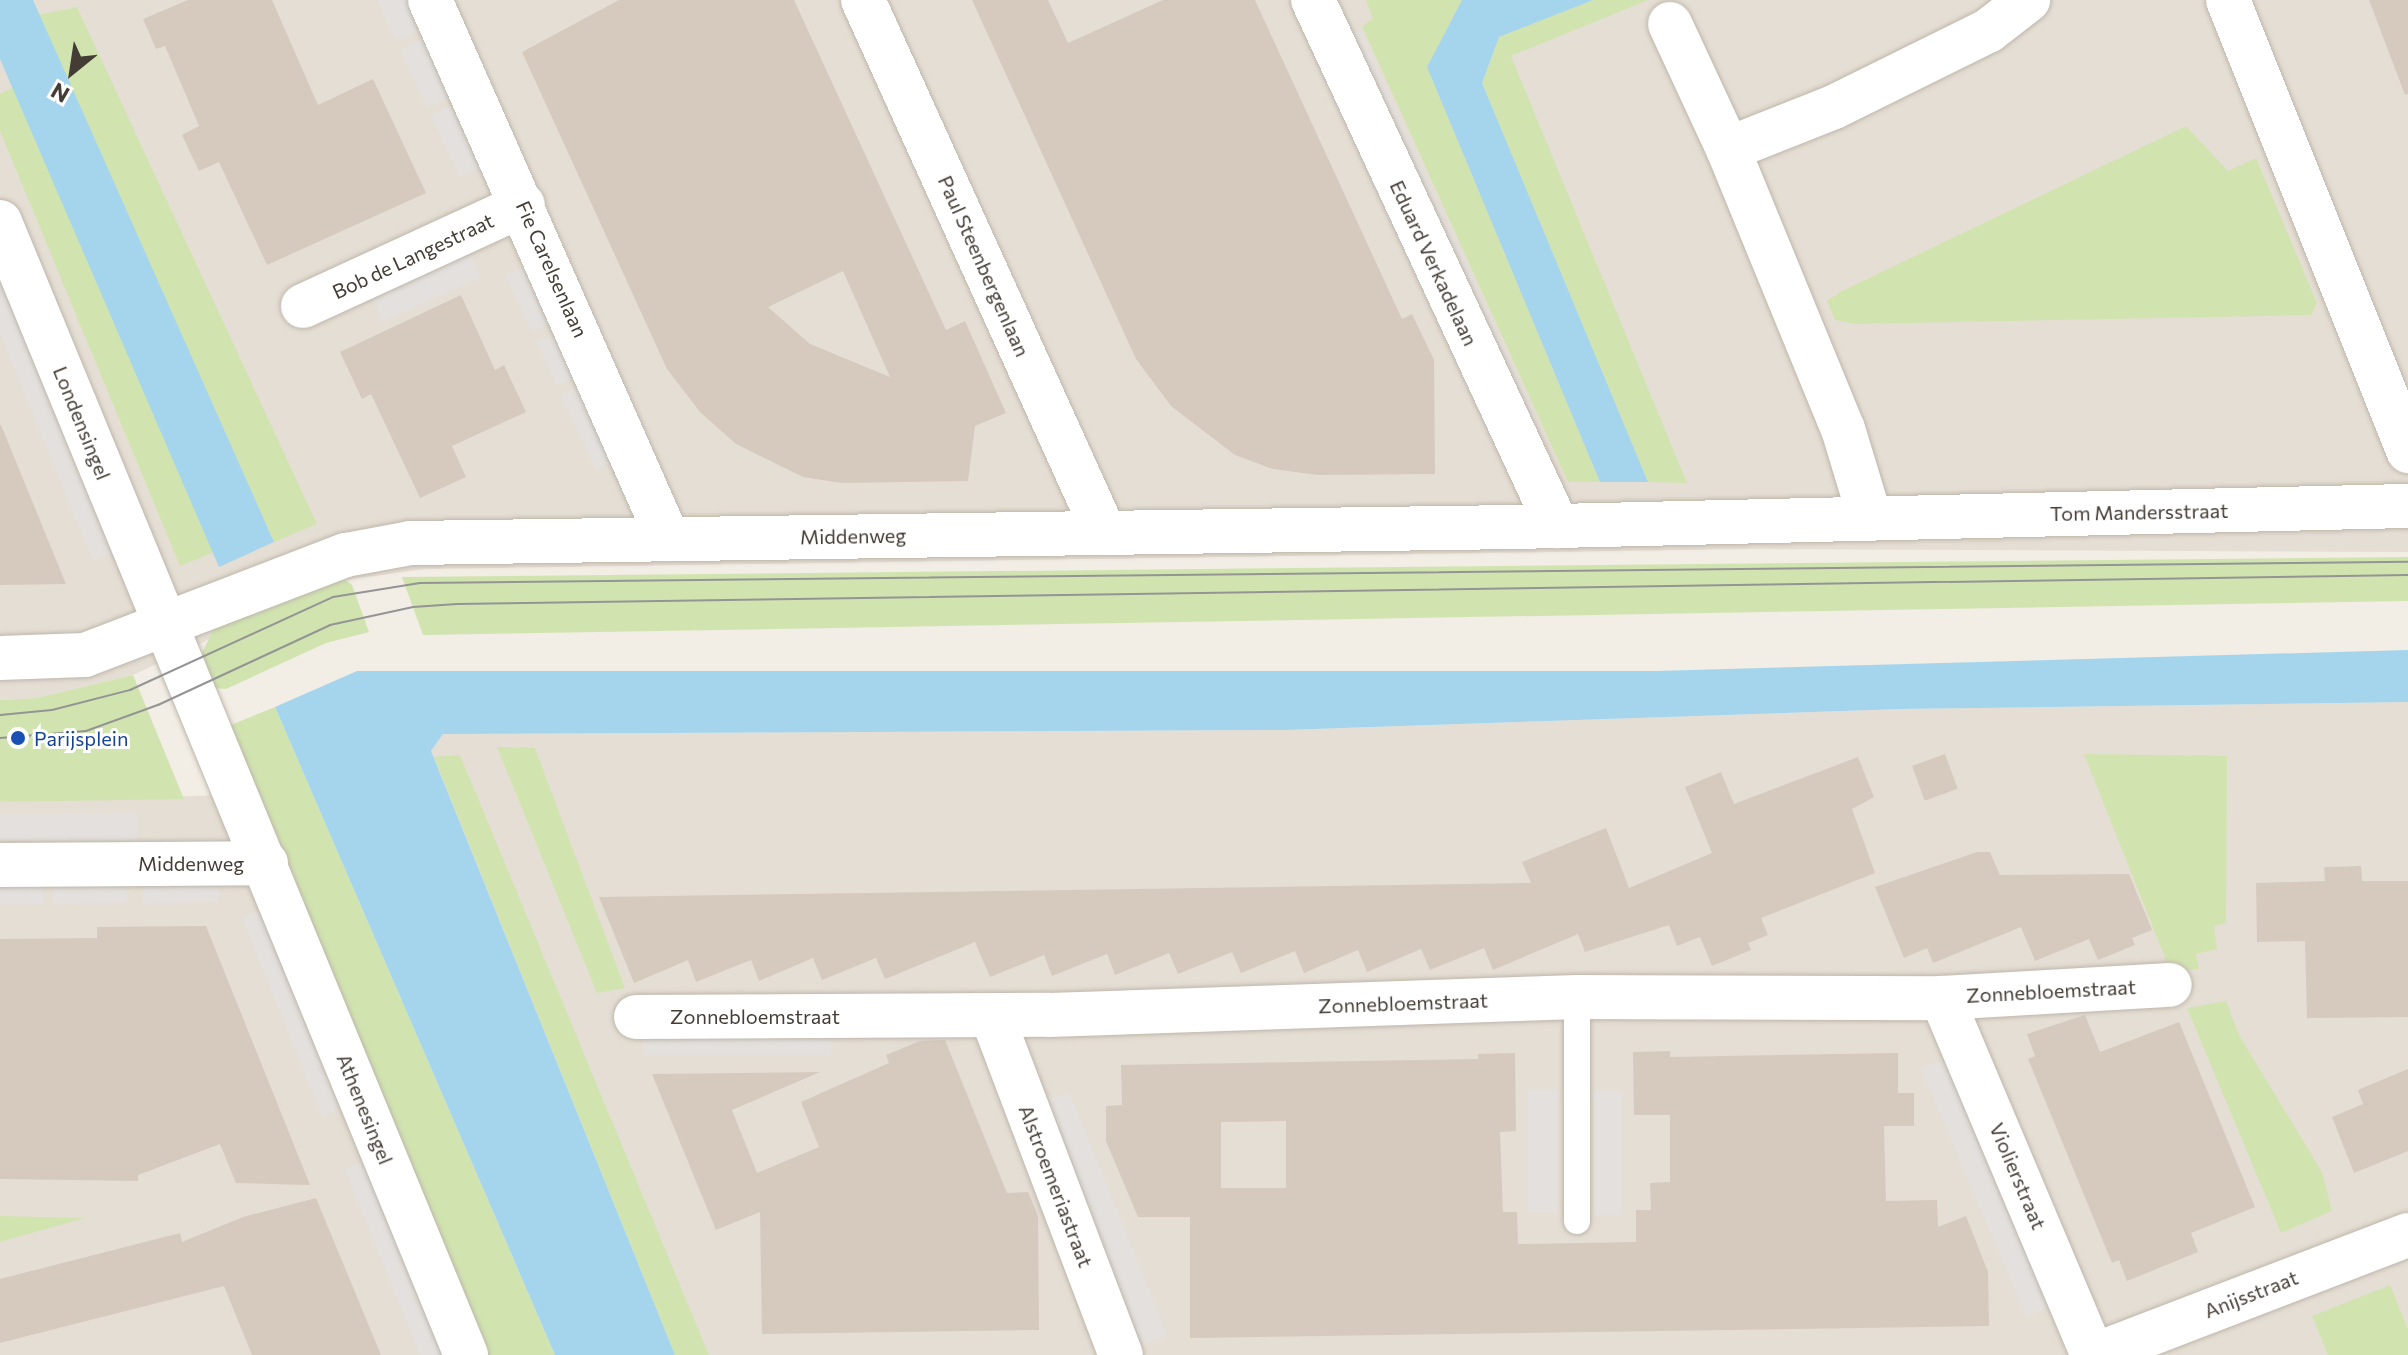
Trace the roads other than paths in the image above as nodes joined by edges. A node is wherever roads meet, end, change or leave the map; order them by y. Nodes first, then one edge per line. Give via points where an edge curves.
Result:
1 (430, 0) edge
2 (863, 0) edge
3 (1313, 0) edge
4 (2028, 0) edge
5 (2228, 0) edge
6 (1670, 24) dead end
7 (1728, 149) junction
8 (523, 205) junction
9 (0, 222) edge
10 (303, 306) dead end
11 (2408, 451) edge
12 (2408, 506) edge
13 (1870, 518) junction
14 (1557, 526) junction
15 (1104, 532) junction
16 (668, 539) junction
17 (164, 624) junction
18 (0, 658) edge
19 (266, 863) junction
20 (0, 865) edge
21 (2170, 985) dead end
22 (1577, 997) junction
23 (1942, 998) junction
24 (992, 1016) junction
25 (636, 1017) dead end
26 (1577, 1221) dead end
27 (2408, 1235) edge
28 (466, 1355) edge
29 (1121, 1355) edge
30 (2094, 1355) edge

1 - 8 street, Fie Carelsenlaan
2 - 15 street, Paul Steenbergenlaan
3 - 14 street, Eduard Verkadelaan
4 - 7 street via 1988,31 1834,107
5 - 11 street
6 - 7 street
7 - 13 street via 1843,429
8 - 10 street, Bob de Langestraat
8 - 16 street, Fie Carelsenlaan
9 - 17 street, Londensingel
12 - 13 street, Tom Mandersstraat
13 - 14 street, Tom Mandersstraat
14 - 15 street, Middenweg
15 - 16 street, Middenweg
16 - 17 street, Middenweg via 382,546
17 - 18 street, Middenweg via 85,655
17 - 19 street, Middenweg
19 - 20 street, Middenweg
19 - 28 street, Athenesingel
21 - 23 street, Zonnebloemstraat
22 - 23 street, Zonnebloemstraat
22 - 24 street, Zonnebloemstraat
22 - 26 lane
23 - 30 street, Violierstraat
24 - 25 street, Zonnebloemstraat
24 - 29 street, Alstroemeriastraat
27 - 30 street, Anijsstraat

